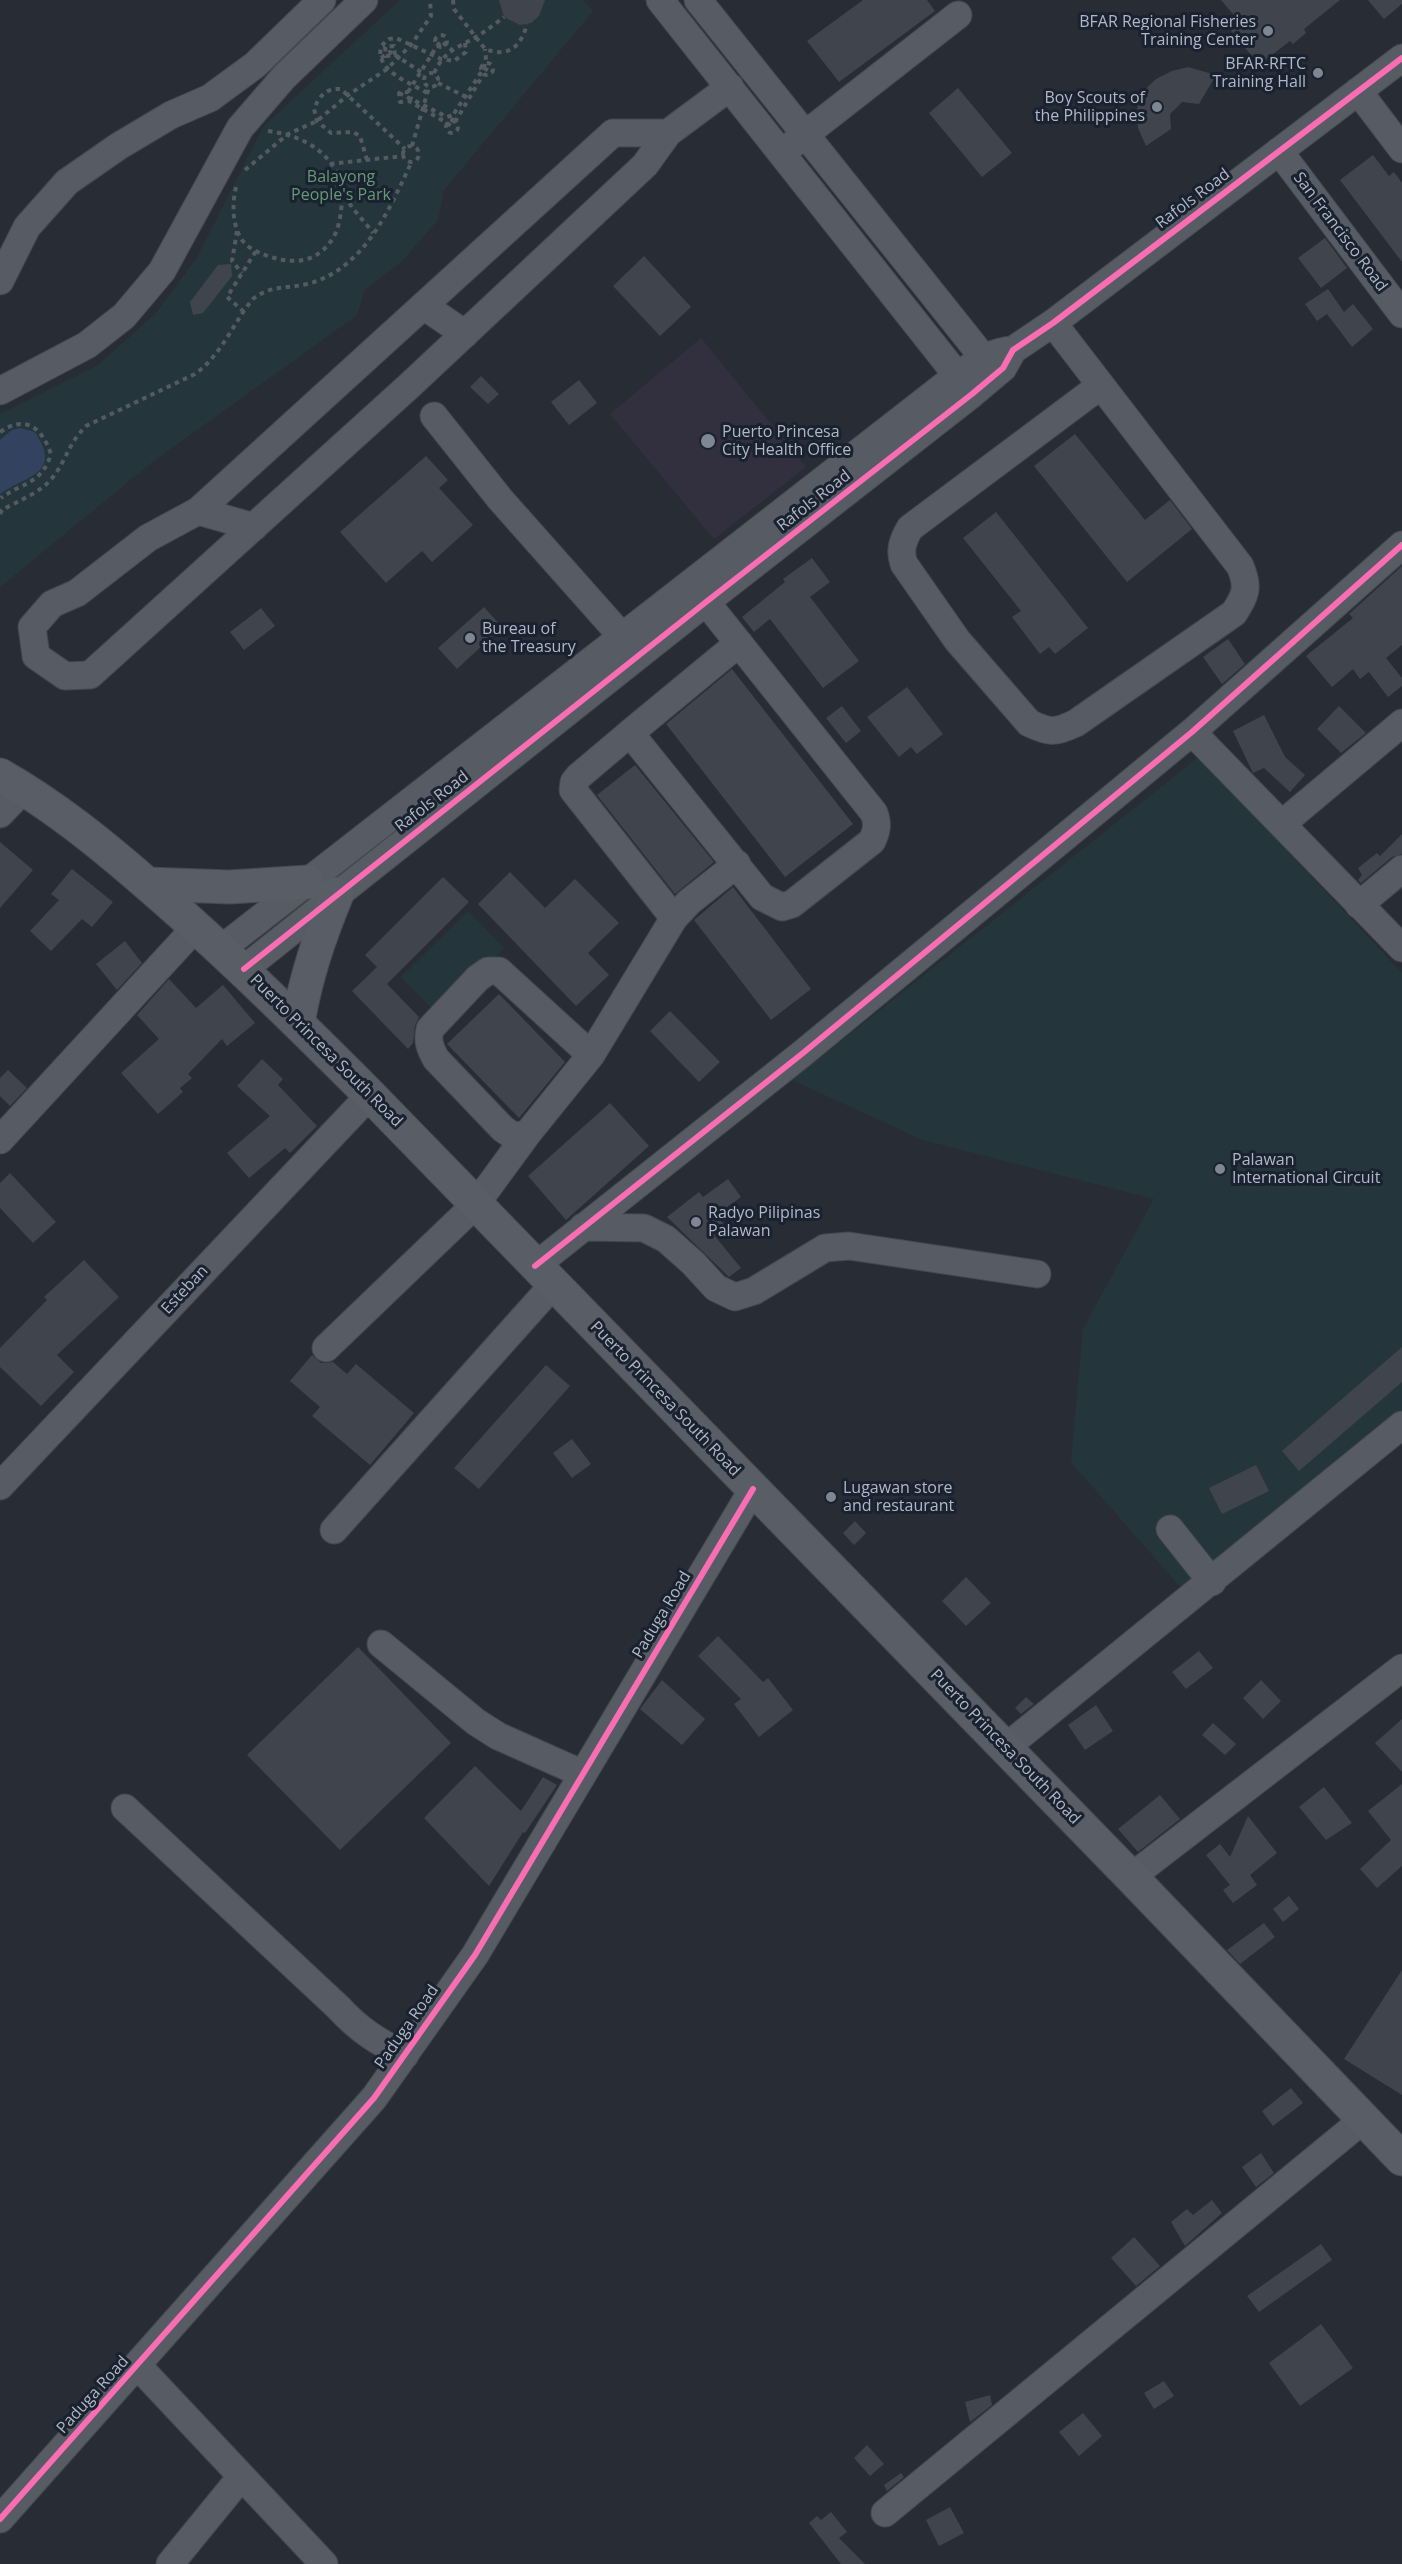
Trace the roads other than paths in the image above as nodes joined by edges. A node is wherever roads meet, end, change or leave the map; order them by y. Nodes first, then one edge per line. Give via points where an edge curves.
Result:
1 (322, 0) edge
2 (364, 0) edge
3 (660, 0) edge
4 (698, 0) edge
5 (958, 15) dead end
6 (1402, 58) edge
7 (730, 87) junction
8 (1358, 91) junction
9 (210, 98) junction
10 (240, 128) junction
11 (668, 133) junction
12 (806, 134) junction
13 (1402, 149) edge
14 (1279, 151) junction
15 (782, 153) junction
16 (0, 280) edge
17 (424, 306) junction
18 (1402, 314) edge
19 (1053, 323) junction
20 (465, 334) junction
21 (990, 366) junction
22 (965, 385) junction
23 (1100, 386) junction
24 (2, 388) edge
25 (434, 416) dead end
26 (198, 511) junction
27 (254, 527) junction
28 (1402, 545) edge
29 (706, 602) junction
30 (739, 643) junction
31 (631, 646) junction
32 (1402, 723) edge
33 (1192, 732) junction
34 (630, 733) junction
35 (12, 782) edge
36 (0, 814) edge
37 (1283, 823) junction
38 (737, 864) junction
39 (1402, 868) edge
40 (147, 884) junction
41 (322, 888) junction
42 (1359, 905) junction
43 (674, 918) junction
44 (197, 926) junction
45 (1402, 948) edge
46 (233, 959) junction
47 (298, 1023) junction
48 (591, 1055) junction
49 (370, 1095) junction
50 (528, 1133) junction
51 (0, 1140) edge
52 (476, 1204) junction
53 (584, 1227) junction
54 (1037, 1274) dead end
55 (544, 1275) junction
56 (326, 1348) dead end
57 (1402, 1425) edge
58 (0, 1486) edge
59 (753, 1489) junction
60 (1170, 1529) dead end
61 (334, 1530) dead end
62 (1212, 1582) junction
63 (381, 1644) dead end
64 (1402, 1668) edge
65 (1005, 1748) junction
66 (583, 1774) junction
67 (125, 1808) dead end
68 (1131, 1877) junction
69 (405, 2055) junction
70 (1364, 2119) junction
71 (1402, 2159) edge
72 (138, 2366) junction
73 (241, 2477) junction
74 (885, 2512) dead end
75 (0, 2519) edge
76 (183, 2560) edge
77 (324, 2564) edge

1 - 9 street via 255,65
2 - 10 street via 284,77
3 - 7 street
4 - 12 street
5 - 12 street
6 - 8 street, Rafols Road
7 - 11 street
7 - 15 street
8 - 13 street
8 - 14 street, Rafols Road
9 - 10 street via 230,108
9 - 16 street via 171,115 67,182 27,227
10 - 24 street via 162,271 124,316 87,345
11 - 17 street via 613,132
11 - 20 street via 645,165
12 - 15 street
12 - 21 street
14 - 18 street, San Francisco Road
14 - 19 street, Rafols Road
15 - 22 street
17 - 20 street
17 - 26 street
19 - 21 street, Rafols Road via 1013,350 1002,350
19 - 23 street
20 - 27 street
21 - 22 street, Rafols Road
22 - 29 street, Rafols Road
22 - 31 street, Rafols Road
23 - 23 street via 1240,566 1247,582 1243,600 1234,613 1058,732 1029,723 957,640 901,554 910,528
25 - 31 street via 500,499
26 - 27 street
26 - 27 street via 148,538 77,593 52,604 32,627 36,656 65,676 90,675
28 - 33 street
29 - 30 street
29 - 31 street, Rafols Road
30 - 34 street
30 - 38 street via 874,813 877,830 872,841 792,904 782,907 762,897
31 - 41 street, Rafols Road
32 - 37 street
33 - 37 street
33 - 53 street via 803,1053
34 - 38 street
34 - 43 street via 579,776 573,790
35 - 36 street
35 - 40 main road, Puerto Princesa South Road via 81,828
37 - 42 street
38 - 43 street
39 - 42 street
40 - 41 main road
40 - 44 main road, Puerto Princesa South Road
41 - 46 street, Rafols Road
41 - 47 main road
42 - 45 street
43 - 48 street
44 - 46 main road, Puerto Princesa South Road
44 - 51 street
46 - 47 main road, Puerto Princesa South Road
47 - 49 main road, Puerto Princesa South Road
48 - 50 street
48 - 50 street via 499,971 488,971 478,978 430,1029 429,1046 436,1059 509,1134 515,1137
49 - 52 main road, Puerto Princesa South Road
49 - 58 street, Esteban
50 - 52 street
52 - 55 main road, Puerto Princesa South Road
52 - 56 street
53 - 54 street via 644,1228 666,1239 716,1288 735,1297 754,1291 825,1248 849,1246
53 - 55 street
55 - 59 main road, Puerto Princesa South Road
55 - 61 street
57 - 62 street
59 - 65 main road, Puerto Princesa South Road
59 - 66 street, Paduga Road
60 - 62 street
62 - 65 street
63 - 66 street via 476,1722
64 - 68 street
65 - 68 main road, Puerto Princesa South Road
66 - 69 street, Paduga Road via 475,1955
67 - 69 street via 355,2026
68 - 70 main road, Puerto Princesa South Road
69 - 72 street, Paduga Road via 374,2098
70 - 71 main road, Puerto Princesa South Road
70 - 74 street
72 - 73 street
72 - 75 street, Paduga Road
73 - 76 street
73 - 77 street

